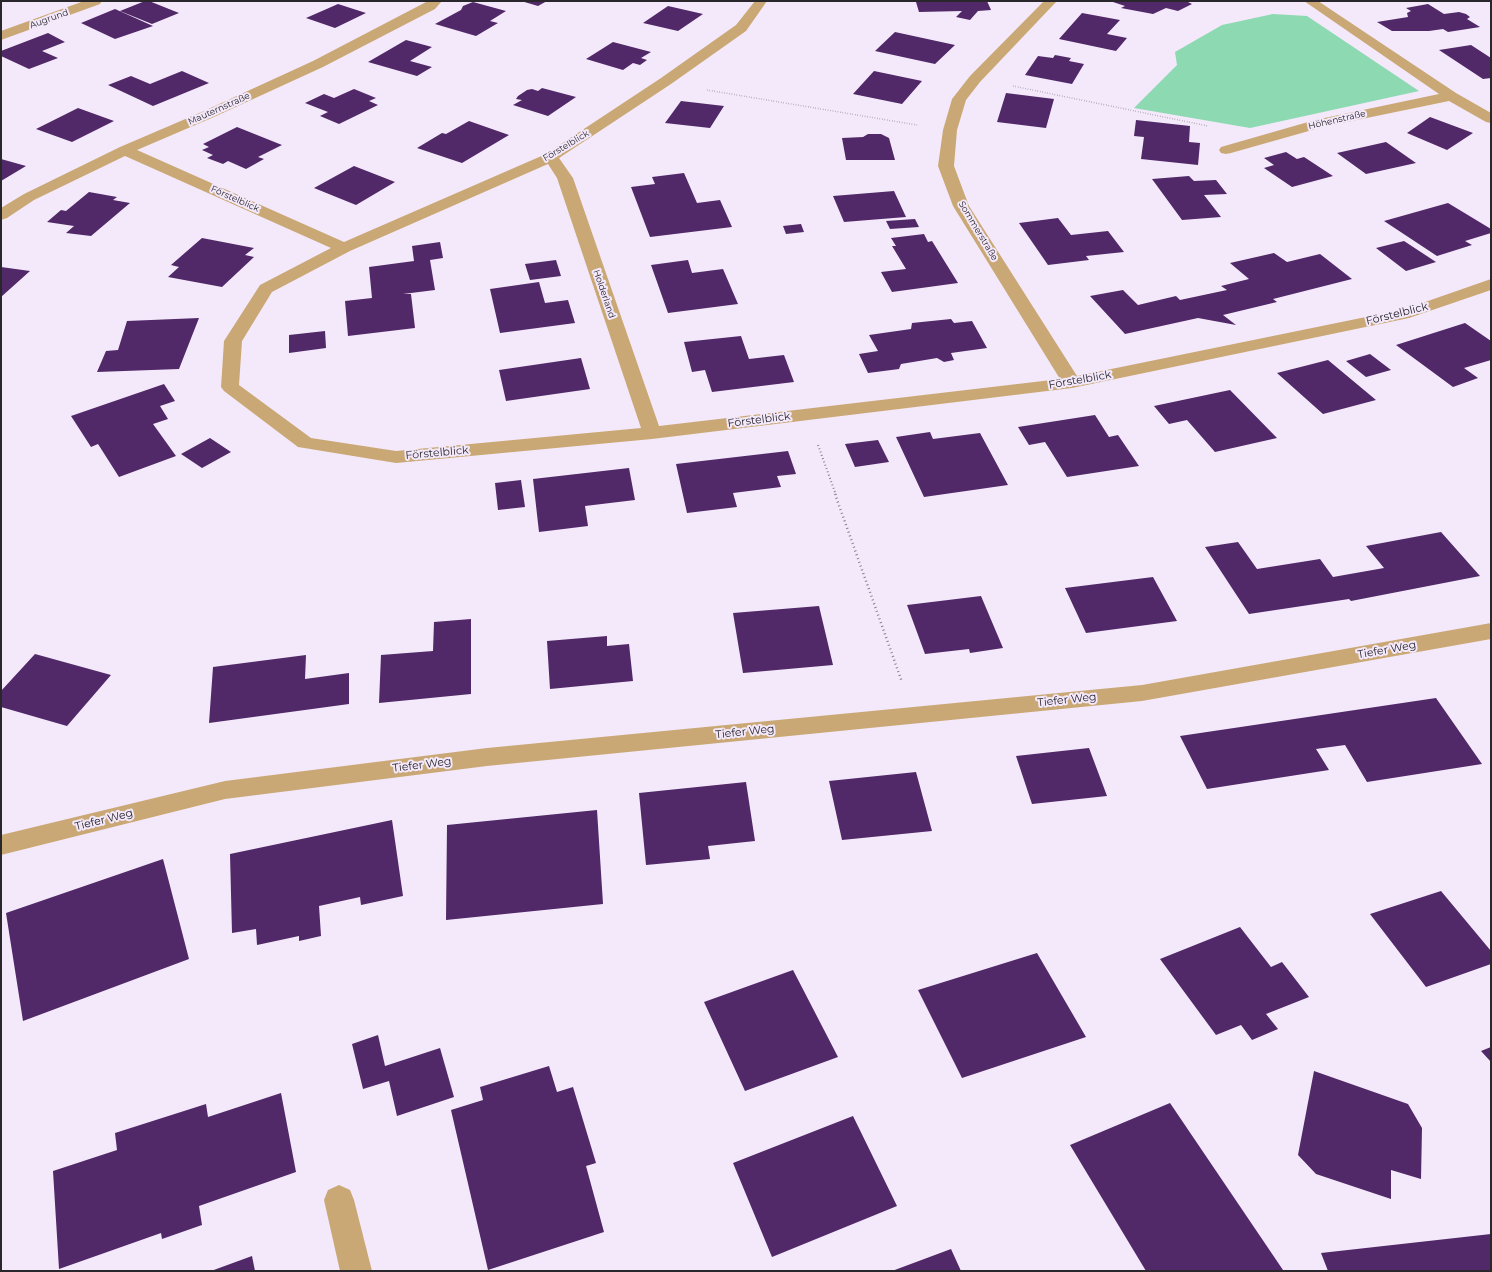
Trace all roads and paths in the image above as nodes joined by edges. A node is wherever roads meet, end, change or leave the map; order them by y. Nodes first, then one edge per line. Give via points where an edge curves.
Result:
1 (96, 1) edge
2 (436, 1) edge
3 (761, 1) edge
4 (1051, 1) edge
5 (1310, 1) edge
6 (1, 36) edge
7 (975, 79) junction
8 (741, 96) dead end
9 (1450, 96) junction
10 (1491, 119) edge
11 (950, 130) junction
12 (1267, 138) junction
13 (125, 150) junction
14 (1226, 150) dead end
15 (551, 157) junction
16 (1, 215) edge
17 (344, 248) junction
18 (1491, 284) edge
19 (1072, 383) junction
20 (807, 415) junction
21 (652, 433) junction
22 (1491, 631) edge
23 (914, 715) junction
24 (1, 845) edge
25 (339, 1200) dead end
26 (356, 1271) edge

1 - 6 street, Augrund
2 - 13 street, Mauternstraße via 318,64
3 - 15 street, Förstelblick via 741,28 666,82
4 - 7 street, Sommerstraße
5 - 9 street
7 - 11 street, Sommerstraße via 958,99
7 - 12 path
8 - 11 path
9 - 10 street
9 - 12 street, Höhenstraße via 1320,123
11 - 19 street, Sommerstraße via 946,166 961,206
12 - 14 street, Höhenstraße
13 - 16 street, Mauternstraße via 29,197
13 - 17 street, Förstelblick
15 - 17 street, Förstelblick
15 - 21 street, Holderland via 565,178
17 - 21 street, Förstelblick via 266,289 233,341 230,387 305,443 396,457
18 - 19 street, Förstelblick via 1409,313
19 - 20 street, Förstelblick
20 - 21 street, Förstelblick
20 - 23 path
22 - 23 street, Tiefer Weg via 1142,693
23 - 24 street, Tiefer Weg via 487,757 225,790
25 - 26 street

